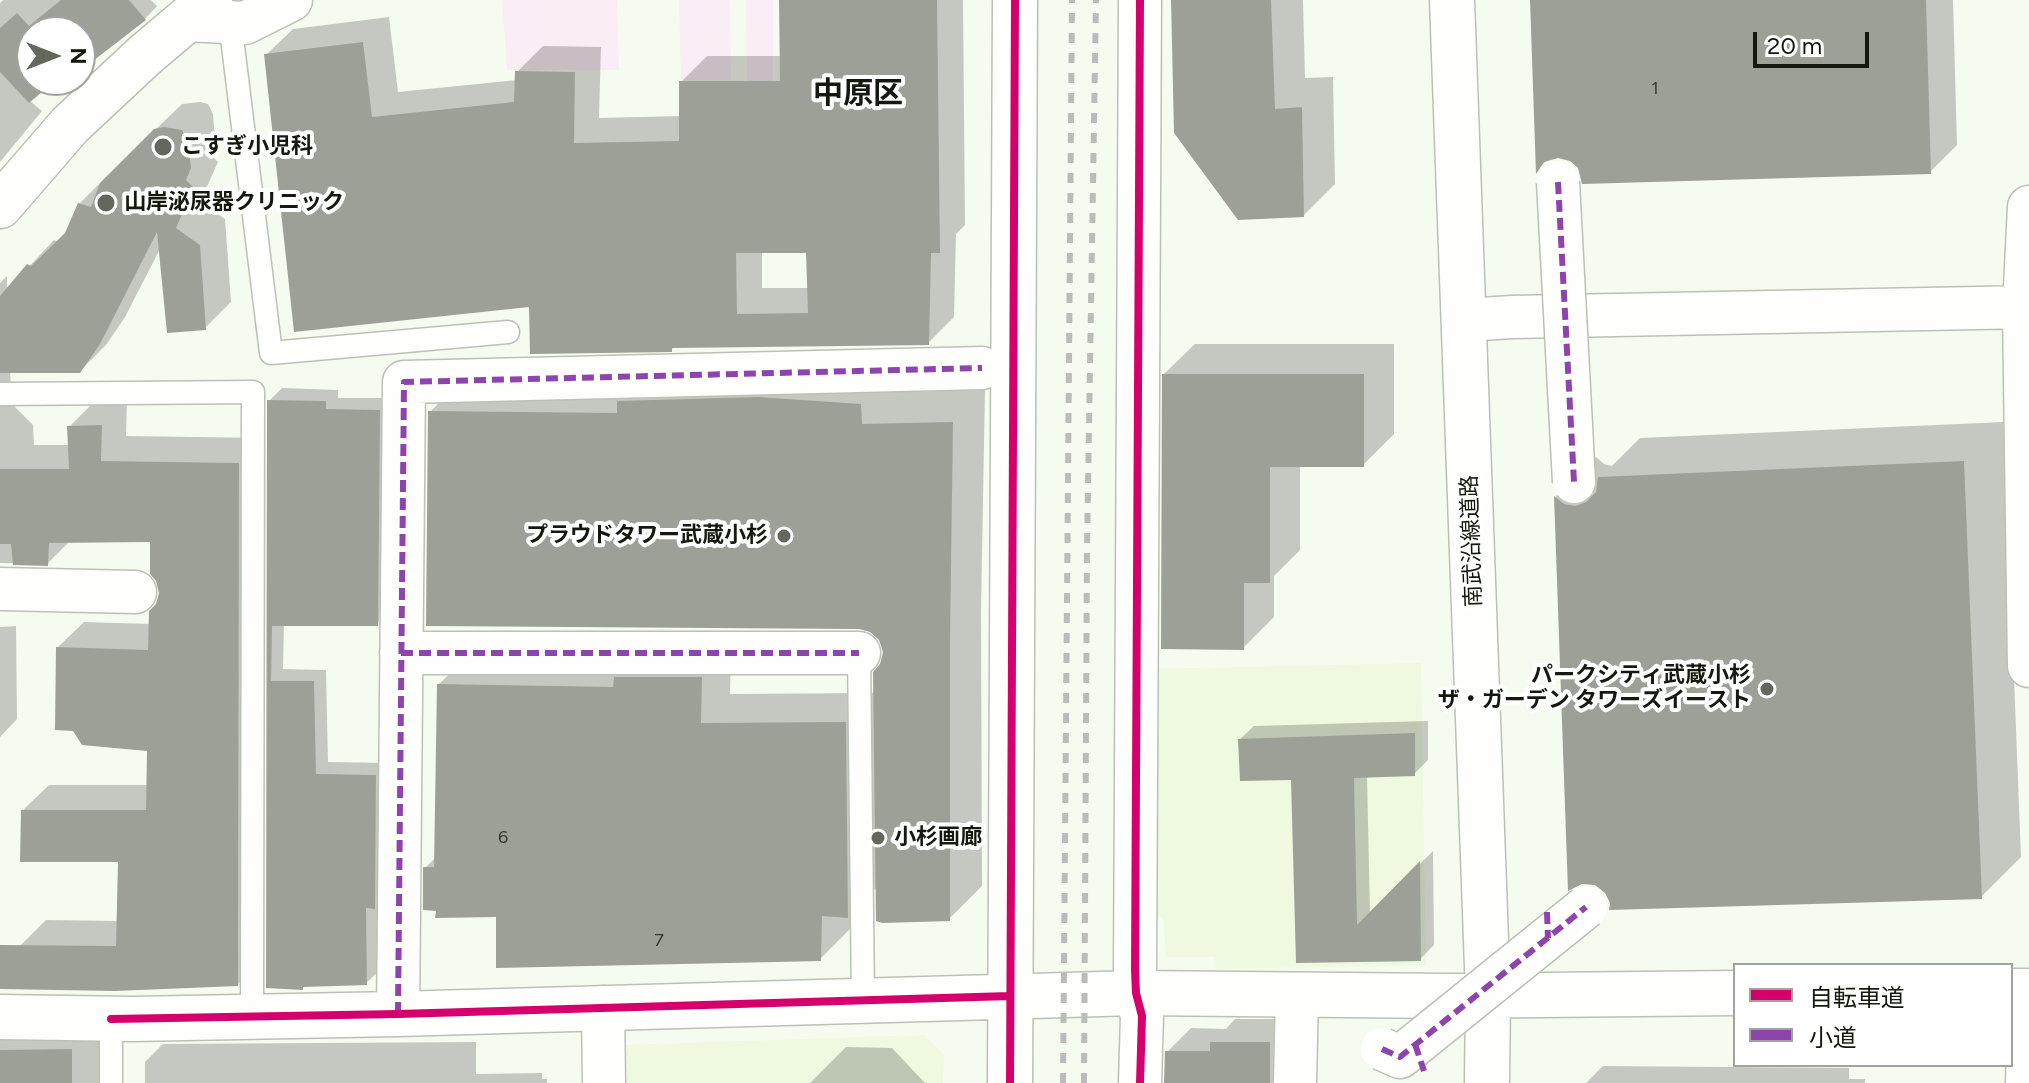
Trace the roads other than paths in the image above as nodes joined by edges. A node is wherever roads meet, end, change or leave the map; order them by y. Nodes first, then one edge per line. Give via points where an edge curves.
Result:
1 (291, 0) edge
2 (1015, 0) edge
3 (1140, 0) edge
4 (1452, 0) edge
5 (209, 14) edge
6 (1558, 182) dead end
7 (0, 206) edge
8 (2029, 207) edge
9 (2026, 307) edge
10 (1464, 320) junction
11 (508, 332) dead end
12 (982, 368) dead end
13 (0, 394) edge
14 (1574, 482) dead end
15 (0, 589) edge
16 (135, 592) dead end
17 (401, 653) junction
18 (859, 653) joint
19 (2029, 666) edge
20 (1560, 919) dead end
21 (1136, 993) junction
22 (1733, 993) edge
23 (1297, 995) junction
24 (1488, 995) junction
25 (1010, 996) junction
26 (863, 1000) junction
27 (603, 1007) junction
28 (398, 1014) junction
29 (2029, 1014) edge
30 (252, 1016) junction
31 (0, 1017) edge
32 (111, 1019) junction
33 (1407, 1055) dead end
34 (111, 1083) edge
35 (604, 1083) edge
36 (1010, 1083) edge
37 (1140, 1083) edge
38 (1295, 1083) edge
39 (1487, 1083) edge
40 (2027, 1083) edge

1 - 5 street via 245,23
2 - 25 main road
3 - 21 street
4 - 10 main road, 南武沿線道路
5 - 7 main road via 145,55 70,125
5 - 11 lane via 271,353
6 - 14 street, bridge
8 - 9 street
9 - 10 street
9 - 19 street
10 - 24 main road, 南武沿線道路
12 - 17 street via 404,382
13 - 30 lane via 253,392
15 - 16 street
17 - 18 street
17 - 28 street
18 - 26 lane
20 - 33 street, bridge
21 - 23 main road
21 - 25 main road
21 - 37 street via 1142,1016
22 - 24 main road
23 - 24 main road
23 - 38 street
24 - 39 main road, 南武沿線道路
25 - 26 main road
25 - 36 main road
26 - 27 main road
27 - 28 main road
27 - 35 street
28 - 30 main road
29 - 40 street
30 - 32 main road
31 - 32 main road
32 - 34 lane

